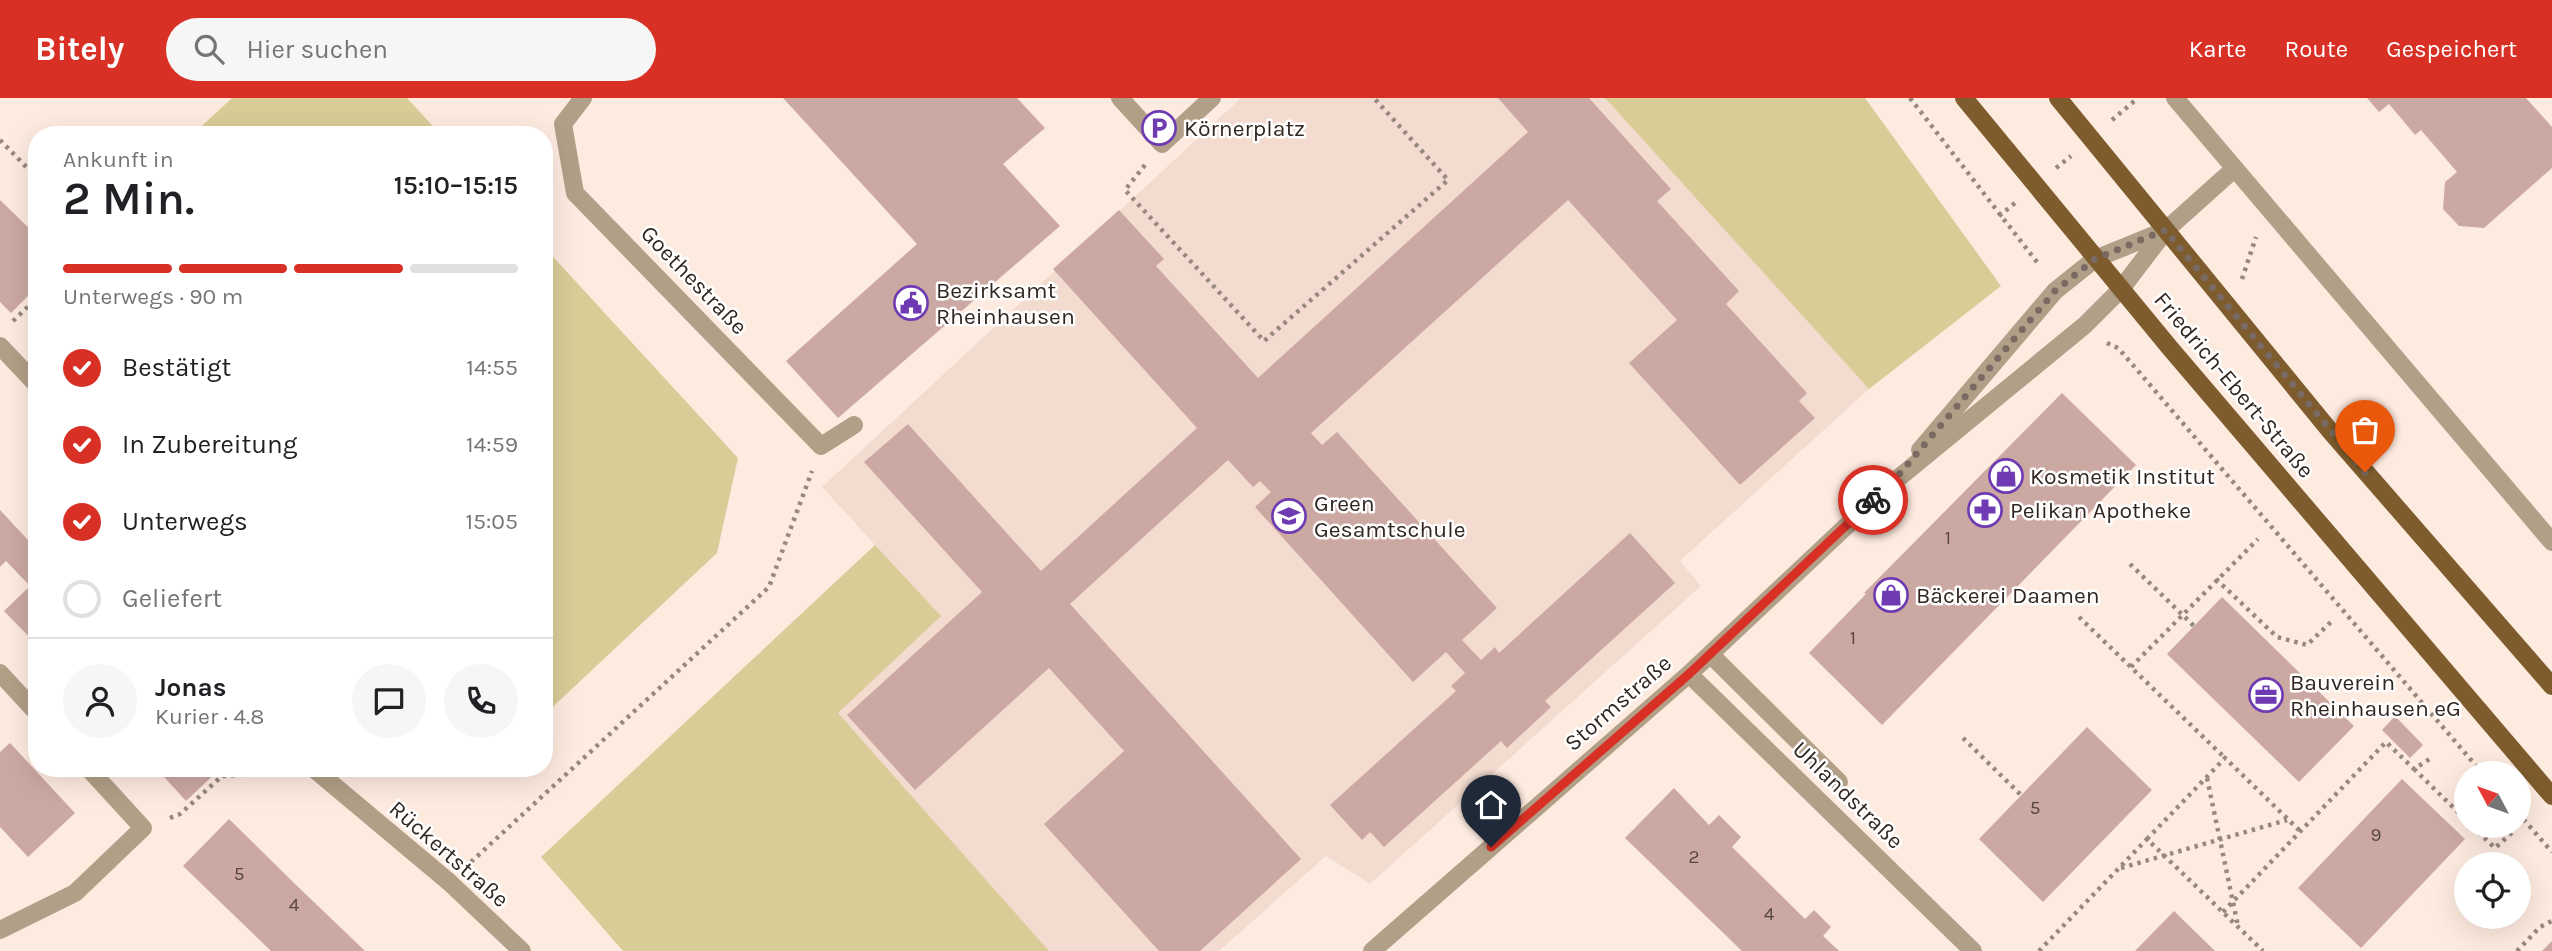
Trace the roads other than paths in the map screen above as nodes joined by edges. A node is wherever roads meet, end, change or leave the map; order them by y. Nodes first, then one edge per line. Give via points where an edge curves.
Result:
1 (583, 98) edge
2 (1120, 98) edge
3 (1212, 98) edge
4 (1964, 98) edge
5 (2058, 98) edge
6 (2175, 98) edge
7 (2233, 170) junction
8 (2165, 230) junction
9 (2095, 259) junction
10 (2121, 289) junction
11 (0, 346) edge
12 (28, 376) edge
13 (854, 425) dead end
14 (1890, 485) junction
15 (2552, 542) edge
16 (1710, 654) junction
17 (0, 673) edge
18 (1689, 674) junction
19 (2552, 686) edge
20 (28, 703) edge
21 (96, 777) edge
22 (322, 777) edge
23 (1839, 782) dead end
24 (2552, 796) edge
25 (0, 930) edge
26 (522, 951) edge
27 (1372, 951) edge
28 (1973, 951) edge

1 - 13 street, Goethestraße via 563,124 575,193 821,446
2 - 3 street via 1162,144
4 - 9 main road, Friedrich-Ebert-Straße
5 - 8 main road, Friedrich-Ebert-Straße
6 - 7 street
7 - 8 street, Stormstraße
7 - 15 street
8 - 9 street, Stormstraße
8 - 10 street, Stormstraße
8 - 19 main road, Friedrich-Ebert-Straße via 2331,432
9 - 10 main road, Friedrich-Ebert-Straße
9 - 14 street, Stormstraße via 2055,291
10 - 14 street, Stormstraße via 2085,325
10 - 24 main road, Friedrich-Ebert-Straße
11 - 12 street
14 - 16 street, Stormstraße
16 - 18 street, Stormstraße
16 - 23 street
17 - 20 street
18 - 27 street, Stormstraße
18 - 28 street, Uhlandstraße
21 - 25 street via 143,828 75,893
22 - 26 street, Rückertstraße via 449,882

